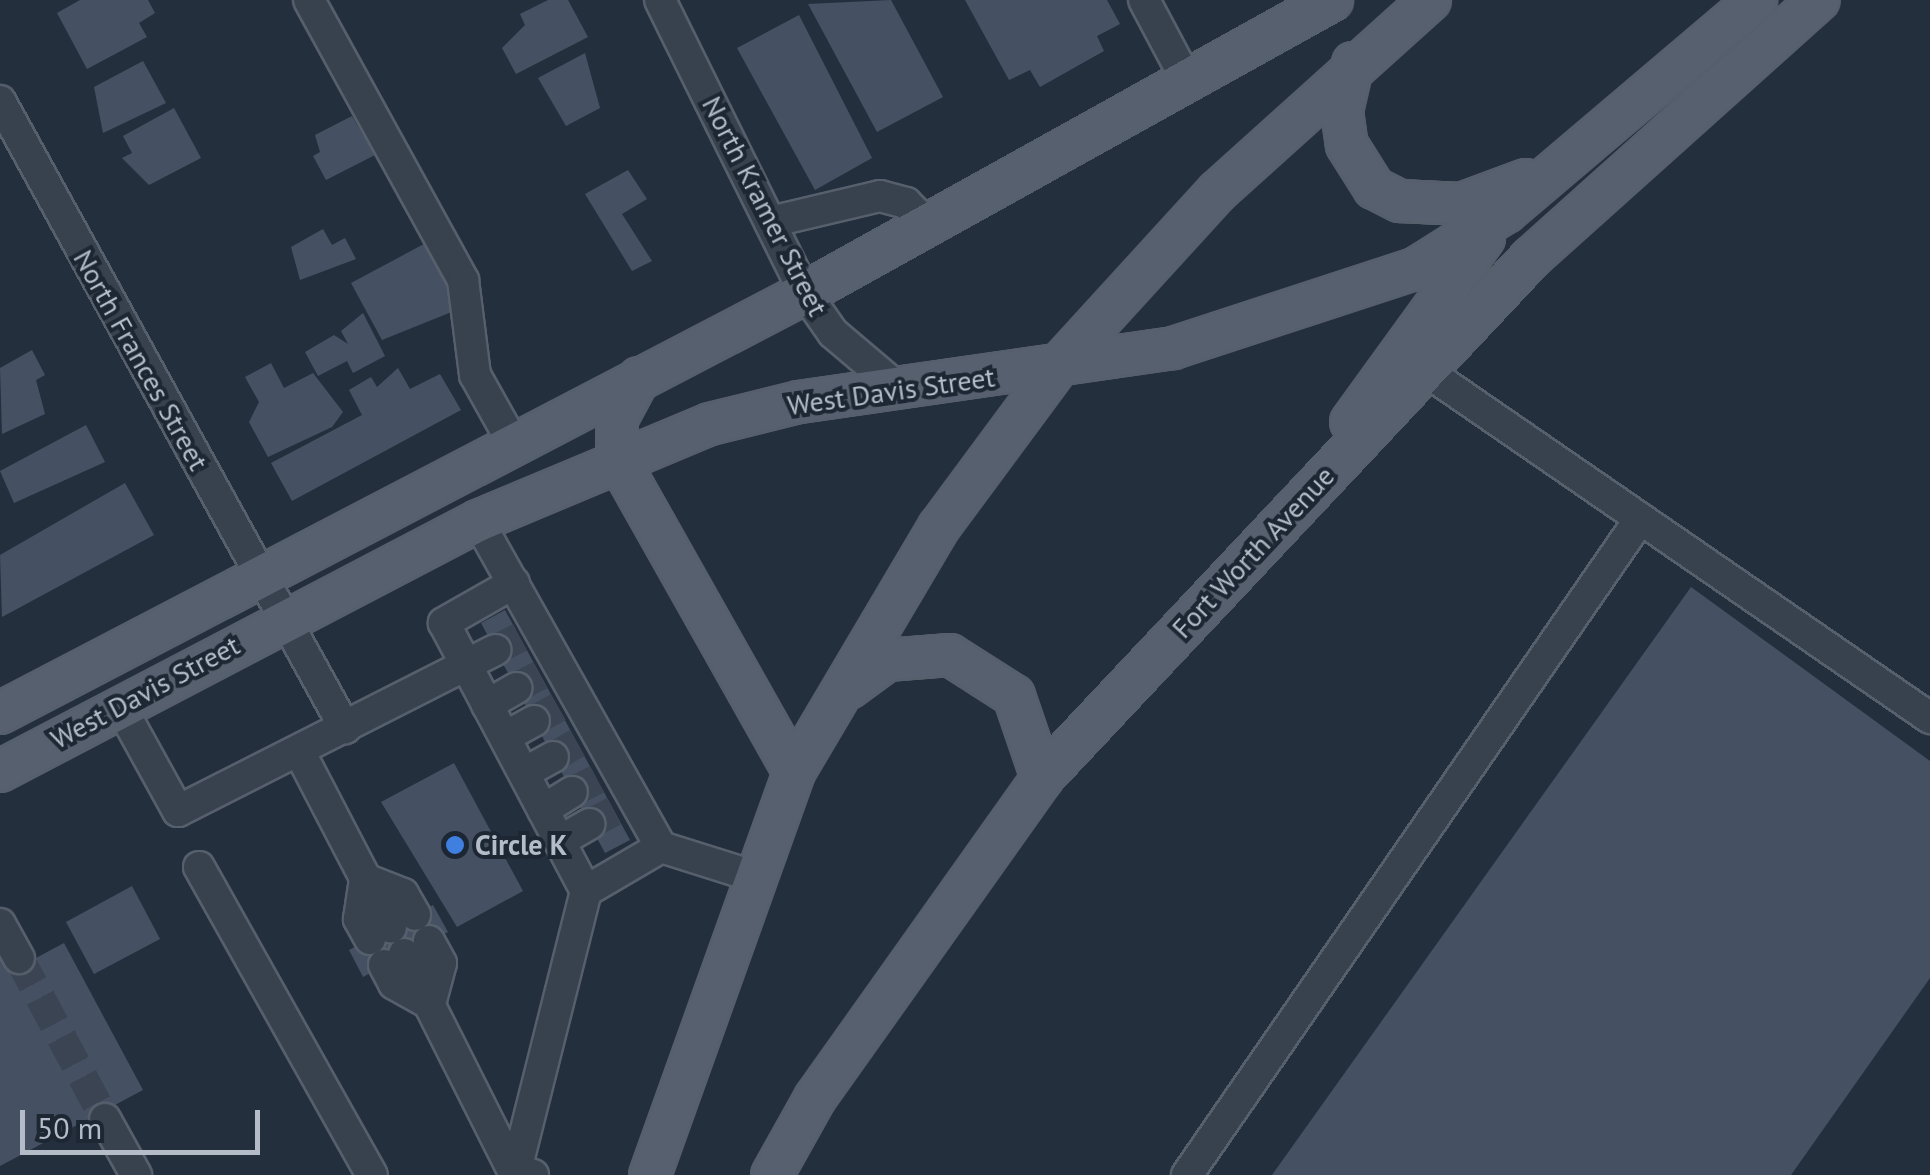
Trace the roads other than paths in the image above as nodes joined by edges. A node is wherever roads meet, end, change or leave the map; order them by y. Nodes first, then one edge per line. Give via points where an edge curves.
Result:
1 (308, 0) edge
2 (660, 0) edge
3 (1144, 0) edge
4 (1332, 0) edge
5 (1430, 0) edge
6 (1755, 0) edge
7 (1818, 0) edge
8 (1353, 63) junction
9 (1186, 79) junction
10 (0, 101) edge
11 (1550, 172) junction
12 (1506, 212) junction
13 (770, 222) junction
14 (926, 223) junction
15 (805, 293) junction
16 (1058, 366) junction
17 (1423, 369) junction
18 (639, 378) junction
19 (899, 389) junction
20 (513, 443) junction
21 (617, 458) junction
22 (1312, 488) junction
23 (1640, 519) junction
24 (478, 521) junction
25 (259, 576) junction
26 (514, 583) junction
27 (282, 619) junction
28 (518, 638) junction
29 (467, 666) junction
30 (539, 676) junction
31 (837, 698) junction
32 (488, 704) junction
33 (120, 706) junction
34 (556, 708) junction
35 (0, 713) edge
36 (1930, 718) edge
37 (345, 728) junction
38 (505, 737) junction
39 (576, 744) junction
40 (299, 751) junction
41 (0, 771) edge
42 (794, 772) junction
43 (524, 773) junction
44 (1042, 778) junction
45 (595, 780) junction
46 (543, 810) junction
47 (613, 811) junction
48 (560, 841) junction
49 (661, 847) junction
50 (199, 867) dead end
51 (753, 876) junction
52 (365, 879) junction
53 (586, 890) junction
54 (0, 924) edge
55 (399, 940) junction
56 (18, 958) tunnel mouth
57 (106, 1119) tunnel mouth
58 (521, 1173) edge
59 (136, 1175) edge
60 (372, 1175) edge
61 (650, 1175) edge
62 (772, 1175) edge
63 (1187, 1175) edge

1 - 20 street via 462,280 476,375
2 - 13 street, North Kramer Street
3 - 9 street
4 - 9 main road, West Davis Street
5 - 8 main road
6 - 11 main road, West Davis Street
7 - 17 main road, Fort Worth Avenue via 1559,232
8 - 11 main road via 1342,111 1347,145 1374,188 1400,201 1461,204
8 - 16 main road via 1218,191
9 - 14 main road, West Davis Street
10 - 25 street, North Frances Street
11 - 12 main road, West Davis Street
12 - 16 main road, West Davis Street via 1415,269 1332,304 1173,348
12 - 22 main road via 1388,360
13 - 14 street via 880,196 906,203
13 - 15 street, North Kramer Street
14 - 15 main road, West Davis Street
15 - 18 main road, West Davis Street
15 - 19 street, North Kramer Street via 832,333
16 - 19 main road, West Davis Street
16 - 31 main road via 939,527
17 - 22 main road, Fort Worth Avenue
17 - 23 street
18 - 20 main road, West Davis Street
18 - 21 main road via 617,419
19 - 21 main road, West Davis Street via 799,402
20 - 25 main road, West Davis Street
21 - 24 main road, West Davis Street
21 - 42 main road
22 - 44 main road, Fort Worth Avenue
23 - 36 street
23 - 63 street
24 - 26 street
24 - 27 main road, West Davis Street
25 - 27 street, North Frances Street
25 - 35 main road, West Davis Street
26 - 28 street
26 - 29 street via 444,623
27 - 33 main road, West Davis Street
27 - 37 street, North Frances Street
28 - 29 street
28 - 30 street
29 - 32 street
29 - 37 street
30 - 32 street
30 - 34 street
31 - 42 main road
31 - 44 main road via 887,660 950,655 1014,696
32 - 38 street
33 - 40 street via 178,810
33 - 41 main road, West Davis Street
34 - 38 street
34 - 39 street
37 - 40 street
38 - 43 street
39 - 43 street
39 - 45 street
40 - 52 street
42 - 51 main road
43 - 46 street
44 - 62 main road, Fort Worth Avenue via 815,1098
45 - 46 street
45 - 47 street
46 - 48 street
47 - 48 street
47 - 49 street
48 - 53 street
49 - 51 street
49 - 53 street
50 - 60 street
51 - 61 main road
52 - 55 street via 359,919
52 - 55 street via 404,894
53 - 58 street
54 - 56 street
55 - 58 street
57 - 59 street

